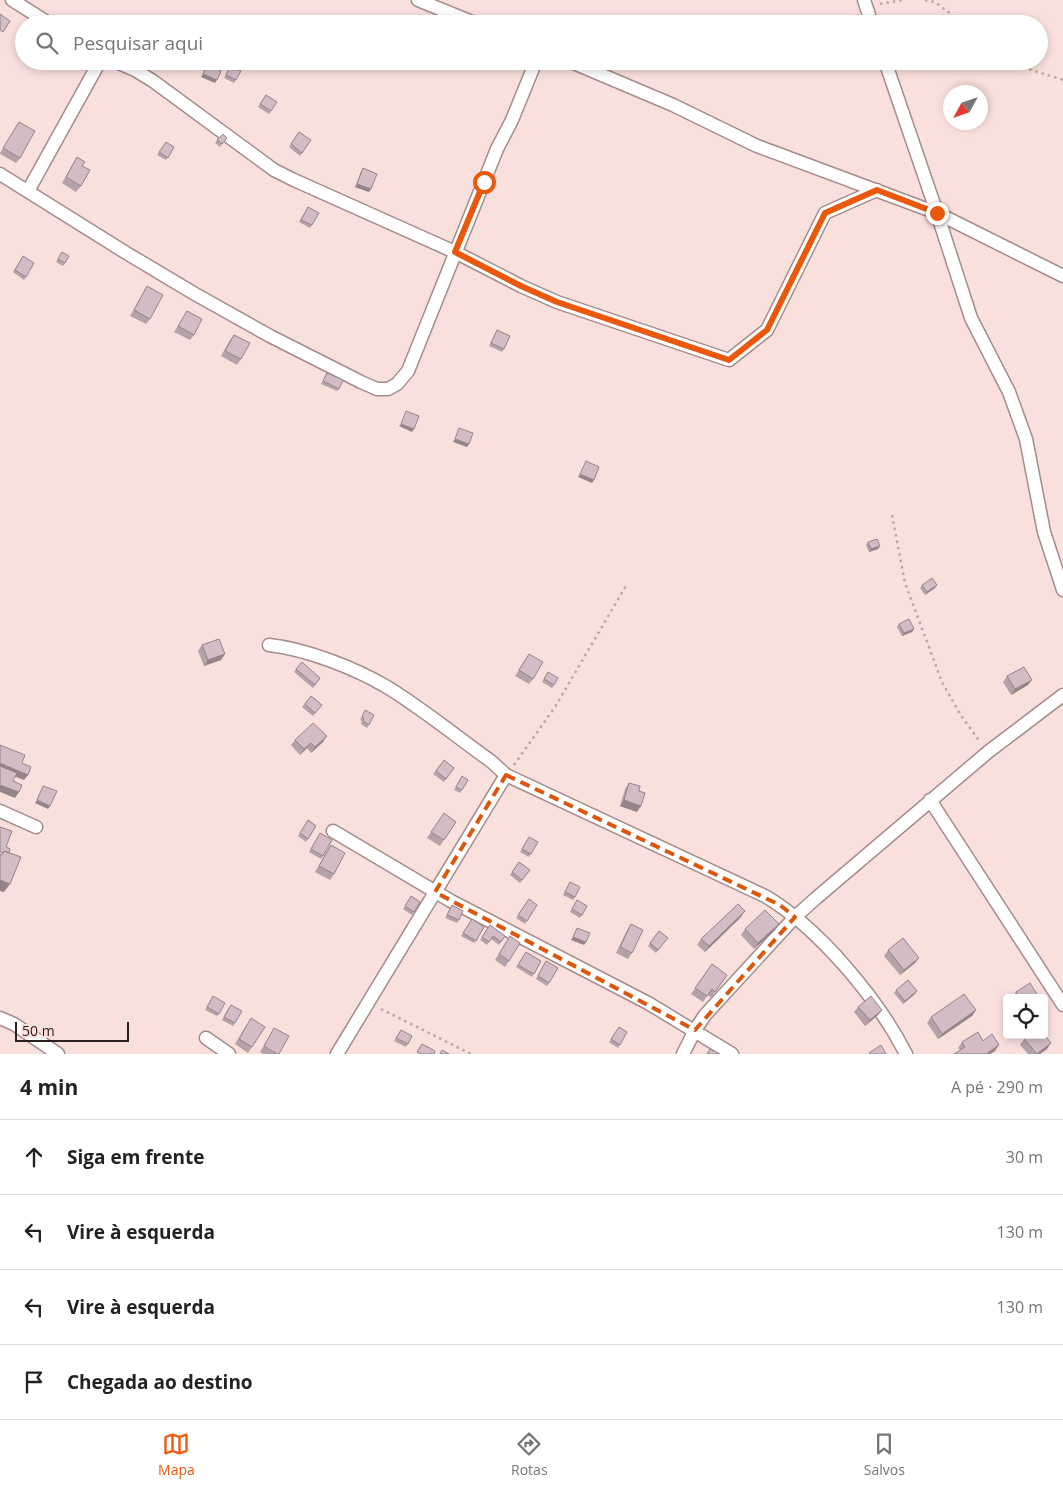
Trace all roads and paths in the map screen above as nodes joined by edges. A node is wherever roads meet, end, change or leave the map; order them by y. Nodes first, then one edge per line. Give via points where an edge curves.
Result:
1 (12, 0) edge
2 (418, 0) edge
3 (902, 0) edge
4 (925, 0) edge
5 (865, 4) edge
6 (36, 15) edge
7 (454, 15) edge
8 (952, 15) edge
9 (95, 70) edge
10 (135, 70) edge
11 (532, 70) edge
12 (590, 70) edge
13 (888, 70) edge
14 (1032, 70) edge
15 (1063, 80) edge
16 (0, 174) edge
17 (877, 190) junction
18 (28, 191) junction
19 (937, 213) junction
20 (455, 252) junction
21 (1063, 276) edge
22 (892, 515) dead end
23 (627, 584) dead end
24 (1063, 590) edge
25 (269, 645) dead end
26 (1063, 695) edge
27 (988, 752) junction
28 (506, 775) junction
29 (930, 800) junction
30 (0, 811) edge
31 (36, 826) dead end
32 (334, 831) dead end
33 (435, 892) junction
34 (795, 917) junction
35 (368, 1003) junction
36 (1063, 1005) edge
37 (0, 1018) edge
38 (695, 1030) junction
39 (206, 1038) dead end
40 (58, 1054) edge
41 (229, 1054) edge
42 (337, 1054) edge
43 (471, 1054) edge
44 (683, 1054) edge
45 (732, 1054) edge
46 (906, 1054) edge

1 - 6 street
2 - 7 street
3 - 5 path
4 - 8 path via 935,2
9 - 18 street
10 - 20 street via 274,170
11 - 20 street
12 - 17 street via 757,146
13 - 19 street
14 - 15 path
16 - 18 street
17 - 19 street
17 - 20 street via 825,213 767,330 729,360 557,302
18 - 20 street via 262,332 382,390 397,384 408,371
19 - 21 street
19 - 24 street via 971,318 1022,425 1044,532
22 - 27 path via 905,583 942,682 960,714
23 - 28 path via 555,707
25 - 28 street via 301,651 386,687
26 - 27 street
27 - 29 street
28 - 33 street
28 - 34 street via 766,896
29 - 34 street
29 - 36 street
30 - 31 street
32 - 33 street
33 - 35 street
33 - 38 street
34 - 38 street
34 - 46 street via 842,963 877,1006
35 - 42 street
35 - 43 path
37 - 40 street
38 - 44 street
38 - 45 street
39 - 41 street

